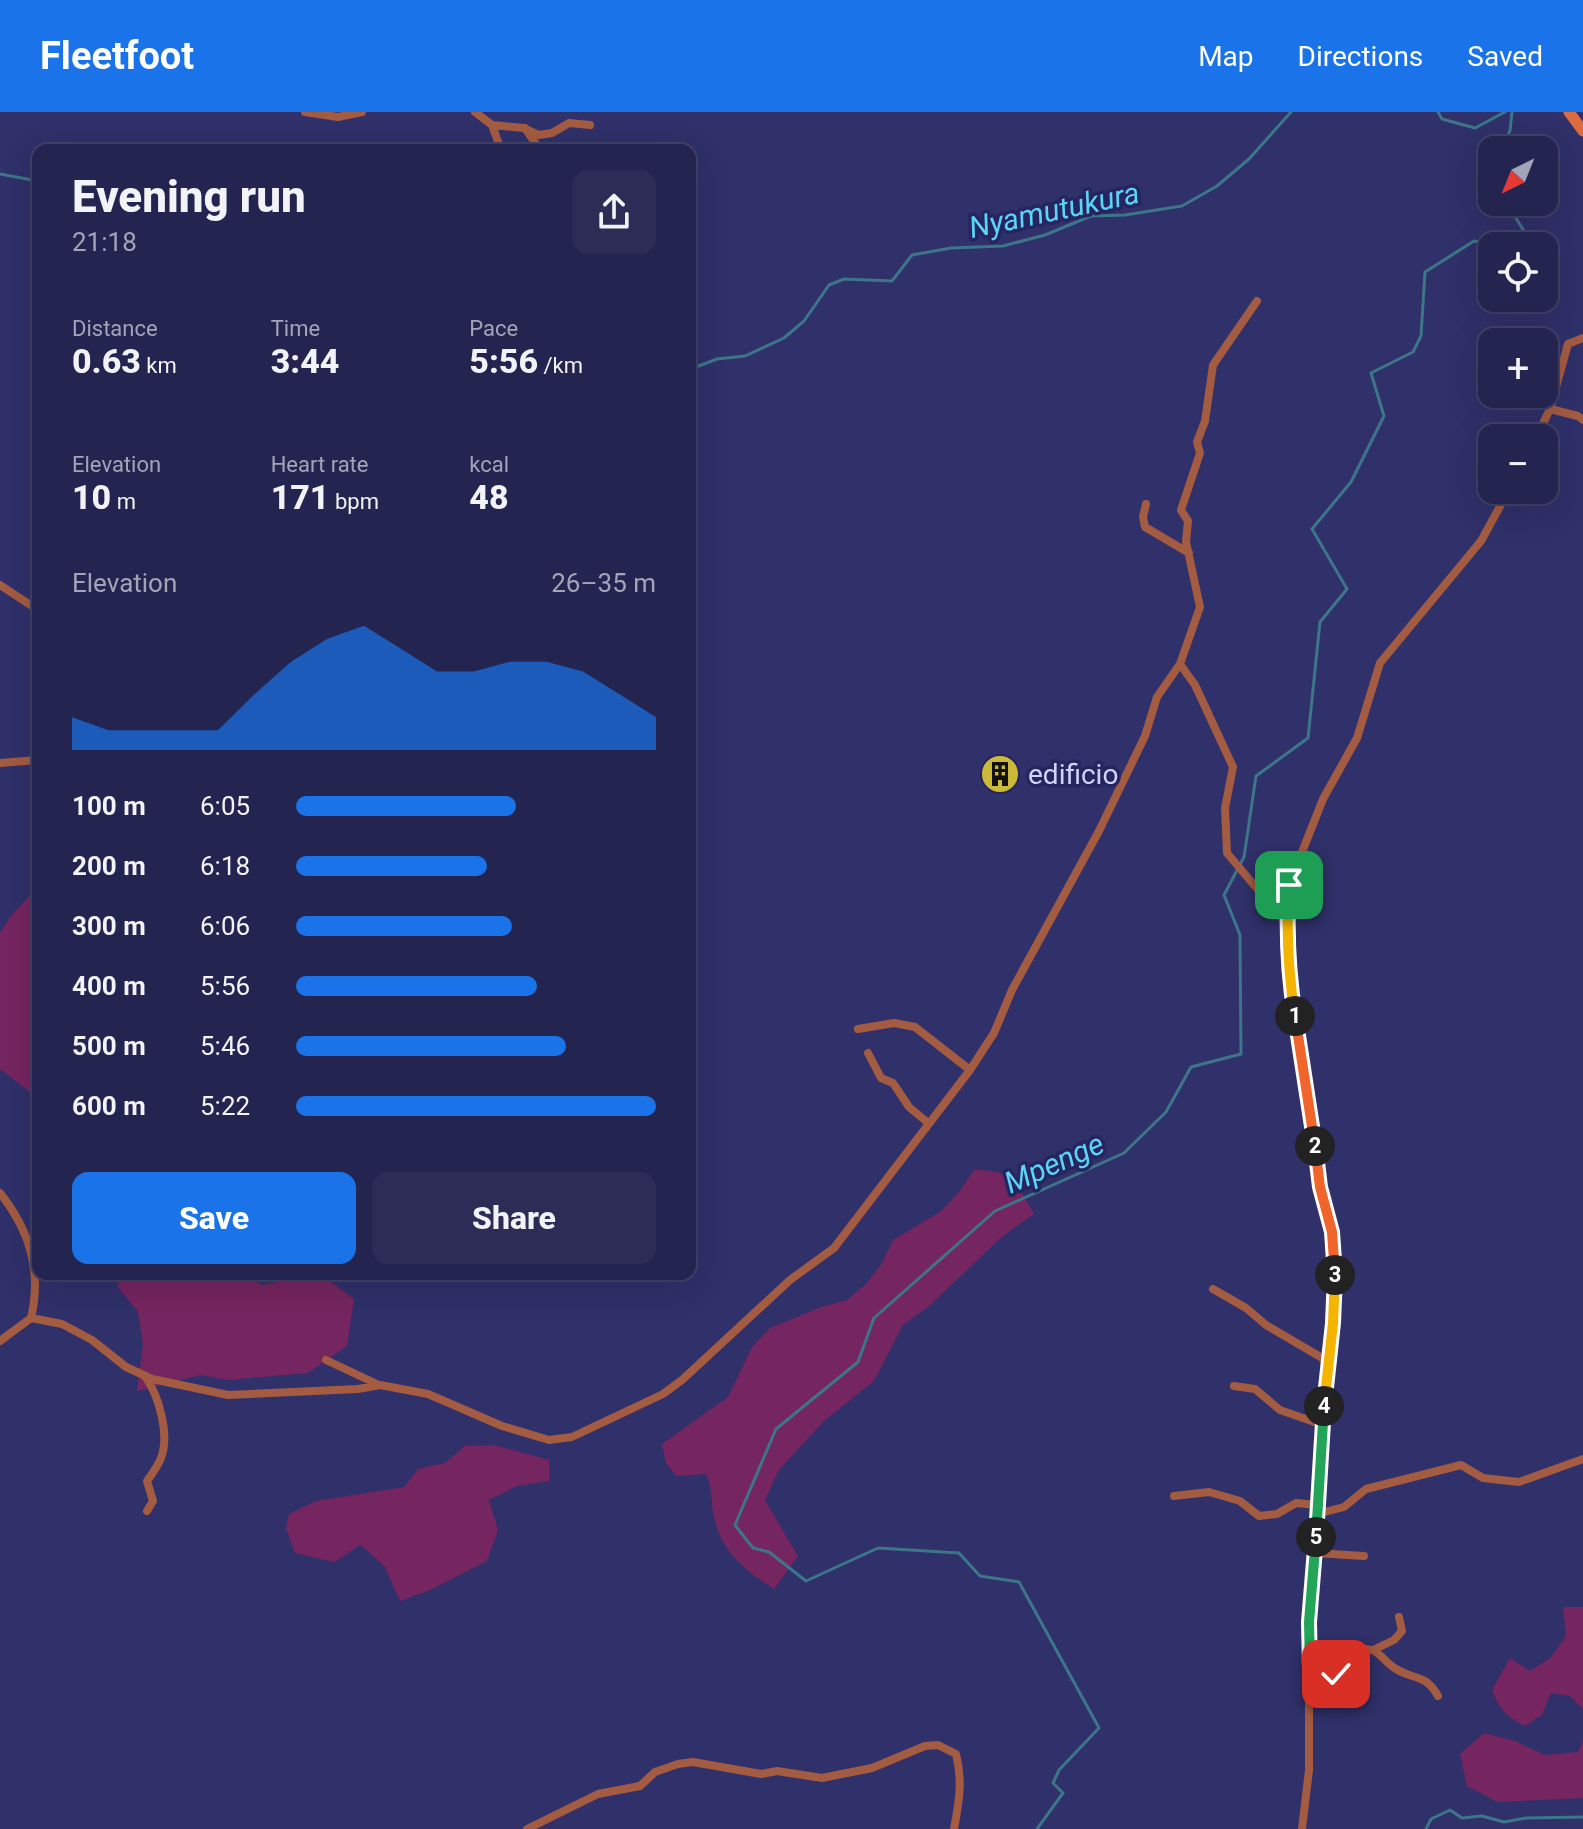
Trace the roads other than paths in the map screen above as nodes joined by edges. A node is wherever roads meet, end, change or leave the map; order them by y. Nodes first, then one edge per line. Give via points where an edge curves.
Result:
1 (305, 112) edge
2 (362, 112) edge
3 (475, 112) edge
4 (1569, 112) edge
5 (492, 125) junction
6 (590, 125) dead end
7 (524, 128) junction
8 (1583, 131) edge
9 (499, 144) edge
10 (536, 144) edge
11 (1257, 301) dead end
12 (1583, 338) edge
13 (1550, 409) junction
14 (1583, 420) edge
15 (1543, 424) edge
16 (1146, 504) dead end
17 (1501, 504) edge
18 (1190, 553) junction
19 (0, 585) edge
20 (32, 606) edge
21 (1180, 664) junction
22 (32, 760) edge
23 (0, 763) edge
24 (1286, 923) junction
25 (858, 1029) dead end
26 (868, 1053) dead end
27 (970, 1070) junction
28 (927, 1122) junction
29 (0, 1193) edge
30 (32, 1246) edge
31 (35, 1280) edge
32 (1213, 1289) dead end
33 (31, 1318) junction
34 (0, 1341) edge
35 (326, 1360) dead end
36 (1329, 1362) junction
37 (144, 1376) junction
38 (380, 1385) junction
39 (1234, 1386) dead end
40 (1323, 1425) junction
41 (1583, 1459) edge
42 (1174, 1496) dead end
43 (1318, 1509) junction
44 (147, 1511) dead end
45 (1315, 1553) junction
46 (1364, 1556) dead end
47 (1399, 1617) dead end
48 (1373, 1650) junction
49 (1310, 1680) junction
50 (1438, 1696) dead end
51 (527, 1829) edge
52 (954, 1829) edge
53 (1302, 1829) edge

1 - 2 street via 338,117
3 - 5 street
4 - 8 main road
5 - 7 street
5 - 9 street
6 - 7 street via 569,123 539,135
7 - 10 street
11 - 18 street via 1213,365 1197,442 1200,453 1181,510 1188,521
12 - 13 street via 1568,344
13 - 14 street
13 - 15 street
16 - 18 street via 1145,527
17 - 24 street via 1481,541 1380,663 1357,738 1323,799 1292,876
18 - 21 street via 1200,607
19 - 20 street
21 - 24 street via 1233,767 1225,808 1227,853
21 - 27 street via 1157,697 1145,736 1099,831
22 - 23 street
24 - 36 street via 1288,973 1334,1248
25 - 27 street via 894,1023 915,1027
26 - 28 street via 881,1078 893,1083
27 - 28 street
28 - 38 street via 834,1248 790,1280 663,1394 572,1437 549,1440 428,1394
29 - 30 street
31 - 33 street
32 - 36 street
33 - 34 street
33 - 37 street via 62,1324
35 - 38 street
36 - 40 street
37 - 38 street via 228,1395
37 - 44 street via 156,1397 163,1445 147,1481 153,1496
39 - 40 street via 1255,1389 1280,1410
40 - 43 street
41 - 43 street via 1519,1482 1483,1478 1461,1465 1366,1489 1344,1507
42 - 43 street via 1209,1492 1240,1501 1259,1516 1277,1514 1296,1503
43 - 45 street
45 - 46 street
45 - 49 street
47 - 48 street via 1402,1631
48 - 49 street via 1362,1649 1341,1662 1336,1674
48 - 50 street via 1396,1669 1430,1682
49 - 53 street
51 - 52 street via 598,1794 640,1786 655,1772 678,1764 822,1778 872,1768 938,1745 956,1754 959,1764 962,1789

